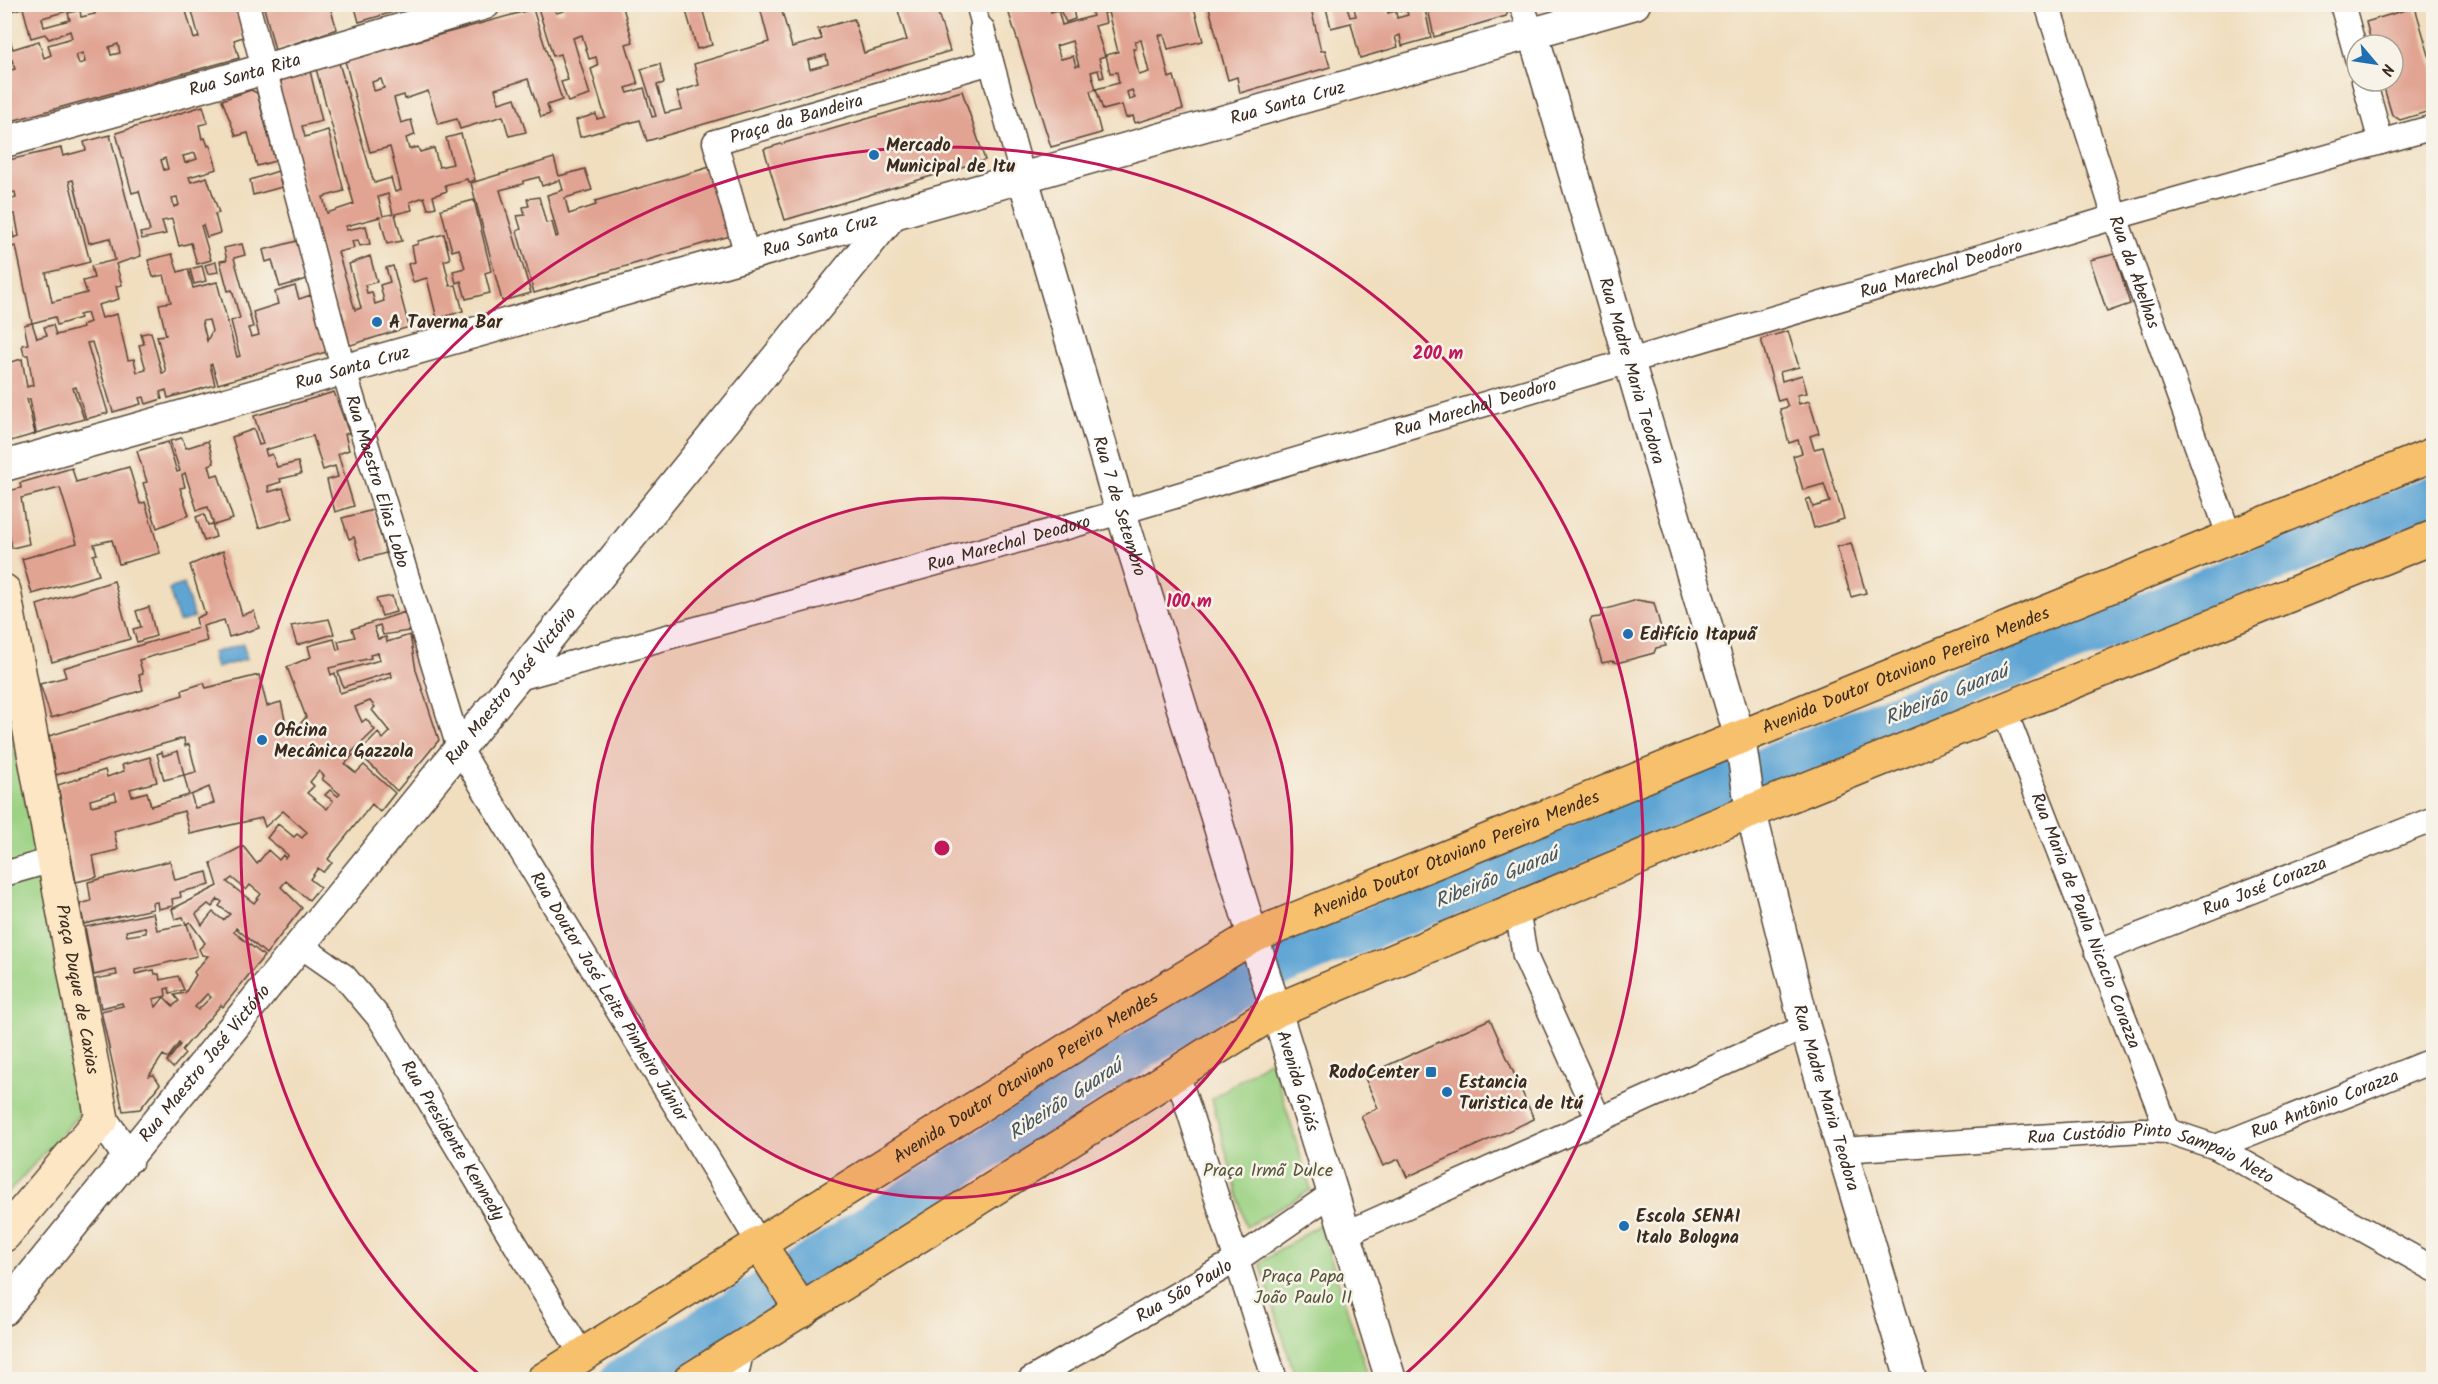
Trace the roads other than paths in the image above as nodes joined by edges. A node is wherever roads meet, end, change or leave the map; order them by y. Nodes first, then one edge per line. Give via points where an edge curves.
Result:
1 (247, 4) edge
2 (484, 4) edge
3 (975, 4) edge
4 (1521, 4) edge
5 (1635, 4) edge
6 (2047, 4) edge
7 (2342, 4) edge
8 (982, 29) joint
9 (2350, 33) edge
10 (1533, 34) junction
11 (991, 62) junction
12 (265, 69) junction
13 (2367, 93) edge
14 (2433, 127) edge
15 (4, 142) edge
16 (2381, 142) junction
17 (1023, 178) junction
18 (893, 214) junction
19 (2115, 217) junction
20 (747, 255) junction
21 (1629, 362) junction
22 (343, 368) junction
23 (2433, 454) edge
24 (4, 466) edge
25 (1121, 512) junction
26 (2433, 537) edge
27 (2229, 538) junction
28 (4, 591) edge
29 (515, 680) junction
30 (2004, 710) junction
31 (1741, 746) junction
32 (459, 748) junction
33 (1750, 804) junction
34 (2433, 819) edge
35 (56, 859) junction
36 (4, 874) edge
37 (1517, 909) junction
38 (1257, 945) junction
39 (301, 946) junction
40 (2097, 952) junction
41 (1274, 999) junction
42 (1805, 1027) junction
43 (2433, 1060) edge
44 (1177, 1073) junction
45 (102, 1119) junction
46 (1599, 1120) junction
47 (2168, 1131) junction
48 (2216, 1147) junction
49 (1842, 1150) junction
50 (129, 1158) junction
51 (1333, 1194) junction
52 (1345, 1234) junction
53 (4, 1235) edge
54 (765, 1252) junction
55 (1238, 1259) junction
56 (2433, 1269) edge
57 (796, 1302) junction
58 (4, 1310) edge
59 (742, 1348) junction
60 (592, 1371) edge
61 (543, 1380) edge
62 (690, 1380) edge
63 (735, 1380) edge
64 (1030, 1380) edge
65 (1275, 1380) edge
66 (1391, 1380) edge
67 (1911, 1380) edge

1 - 12 street, Rua Maestro Elias Lobo
2 - 12 street, Rua Santa Rita
3 - 8 street
4 - 10 street, Rua Madre Maria Teodora
5 - 10 street, Rua Santa Cruz
6 - 19 street, Rua da Abelhas
7 - 9 street
8 - 11 street
10 - 17 street, Rua Santa Cruz
10 - 21 street, Rua Madre Maria Teodora
11 - 17 street
11 - 20 street, Praça da Bandeira via 716,142
12 - 15 street, Rua Santa Rita
12 - 22 street, Rua Maestro Elias Lobo
13 - 16 street
14 - 16 street, Rua Marechal Deodoro
16 - 19 street, Rua Marechal Deodoro
17 - 18 street, Rua Santa Cruz
17 - 25 street, Rua 7 de Setembro
18 - 20 street, Rua Santa Cruz
18 - 29 street, Rua Maestro José Victório
19 - 21 street, Rua Marechal Deodoro
19 - 27 street, Rua da Abelhas
20 - 22 street, Rua Santa Cruz
21 - 25 street, Rua Marechal Deodoro
21 - 31 street, Rua Madre Maria Teodora
22 - 24 street, Rua Santa Cruz
22 - 32 street, Rua Maestro Elias Lobo
23 - 27 main road, Avenida Doutor Otaviano Pereira Mendes
25 - 29 street, Rua Marechal Deodoro
25 - 38 street, Rua 7 de Setembro
26 - 30 main road
27 - 31 main road, Avenida Doutor Otaviano Pereira Mendes
28 - 35 main road, Praça Duque de Caxias
29 - 32 street, Rua Maestro José Victório
30 - 33 main road
30 - 40 street, Rua Maria de Paula Nicacio Corazza
31 - 33 street, Rua Madre Maria Teodora
31 - 38 main road, Avenida Doutor Otaviano Pereira Mendes
32 - 39 street, Rua Maestro José Victório
32 - 54 street, Rua Doutor José Leite Pinheiro Júnior
33 - 37 main road
33 - 42 street, Rua Madre Maria Teodora
34 - 40 street, Rua José Corazza
35 - 36 street
35 - 45 main road, Praça Duque de Caxias
37 - 41 main road
37 - 46 street via 1525,956
38 - 41 street, Avenida Goiás
38 - 54 main road, Avenida Doutor Otaviano Pereira Mendes
39 - 50 street, Rua Maestro José Victório
39 - 60 street, Rua Presidente Kennedy via 344,976 381,1020
40 - 47 street, Rua Maria de Paula Nicacio Corazza
41 - 44 main road
41 - 51 street, Avenida Goiás
42 - 46 street
42 - 49 street, Rua Madre Maria Teodora
43 - 48 street, Rua Antônio Corazza
44 - 55 street
44 - 57 main road
45 - 50 street, Praça Duque de Caxias
45 - 53 main road
46 - 52 street
47 - 48 street, Rua Custódio Pinto Sampaio Neto
47 - 49 street, Rua Custódio Pinto Sampaio Neto
48 - 56 street, Rua Custódio Pinto Sampaio Neto
49 - 67 street, Rua Madre Maria Teodora
50 - 58 street
51 - 52 street, Avenida Goiás
51 - 55 street, Rua São Paulo
52 - 66 street, Avenida Goiás
54 - 57 main road
54 - 60 main road, Avenida Doutor Otaviano Pereira Mendes
55 - 64 street, Rua São Paulo
55 - 65 street
57 - 59 main road
59 - 62 main road
59 - 63 street
60 - 61 main road, Avenida Doutor Otaviano Pereira Mendes

